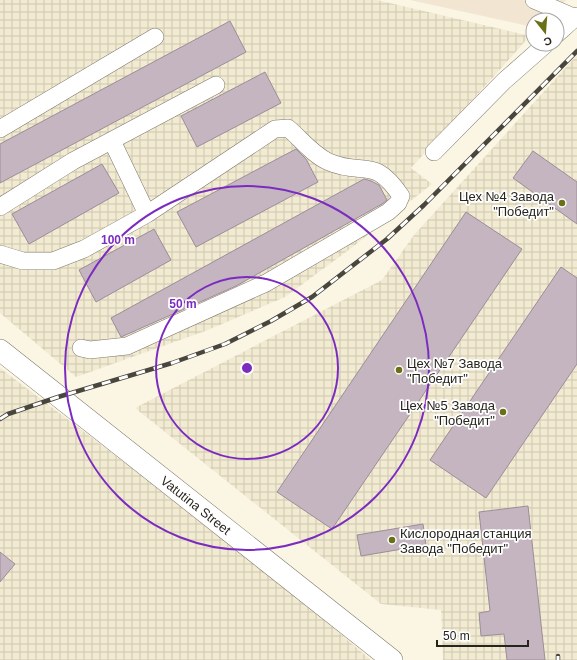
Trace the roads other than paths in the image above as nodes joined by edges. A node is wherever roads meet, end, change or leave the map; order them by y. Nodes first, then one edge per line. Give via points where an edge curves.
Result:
1 (534, 0) edge
2 (576, 17) edge
3 (565, 27) edge
4 (156, 37) dead end
5 (537, 52) edge
6 (216, 85) dead end
7 (0, 129) edge
8 (112, 140) junction
9 (434, 152) dead end
10 (0, 207) edge
11 (148, 214) junction
12 (0, 254) edge
13 (81, 348) dead end
14 (0, 350) edge
15 (392, 660) edge

1 - 2 street
2 - 3 street
4 - 7 street
5 - 9 street via 504,81
6 - 8 street
8 - 10 street
8 - 11 street
11 - 12 street via 84,249 53,261 23,261
11 - 13 street via 274,129 288,128 327,161 342,166 371,168 383,174 401,196 398,203 388,212 266,283 126,346 90,350
14 - 15 main road, Vatutina Street

